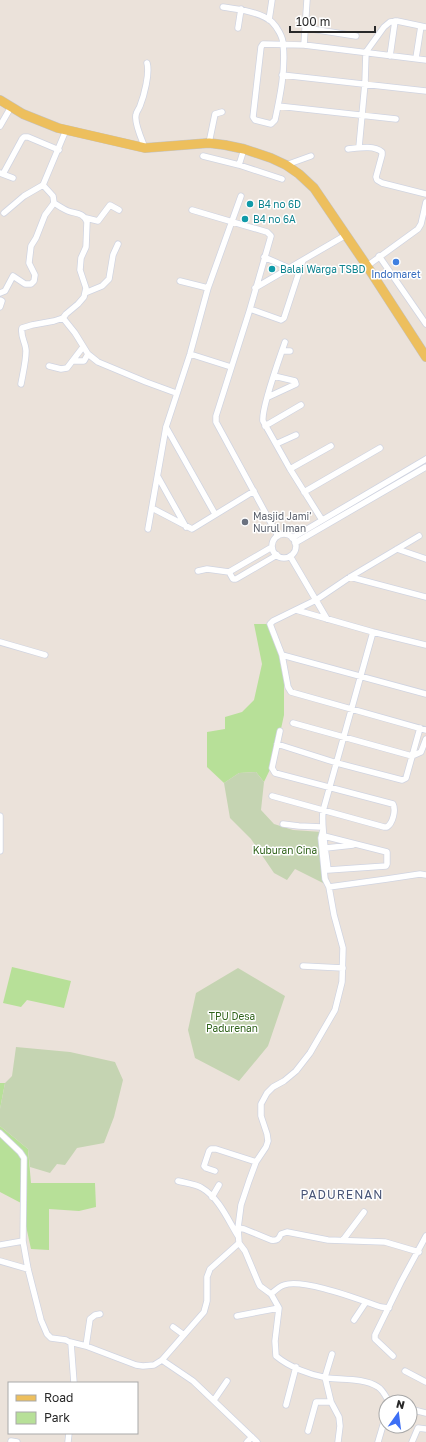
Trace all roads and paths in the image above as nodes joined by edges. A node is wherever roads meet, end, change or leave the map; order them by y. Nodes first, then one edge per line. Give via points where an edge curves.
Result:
1 (272, 0) edge
2 (307, 0) edge
3 (223, 7) dead end
4 (241, 9) junction
5 (269, 20) junction
6 (395, 21) junction
7 (423, 27) edge
8 (238, 28) dead end
9 (305, 28) junction
10 (356, 36) dead end
11 (283, 44) junction
12 (304, 45) junction
13 (366, 52) junction
14 (390, 56) junction
15 (416, 58) junction
16 (426, 60) edge
17 (147, 63) dead end
18 (282, 75) junction
19 (365, 84) junction
20 (426, 91) edge
21 (0, 100) edge
22 (278, 106) junction
23 (11, 107) junction
24 (222, 112) dead end
25 (362, 115) junction
26 (396, 119) dead end
27 (0, 126) edge
28 (66, 130) junction
29 (209, 143) junction
30 (359, 147) junction
31 (145, 148) junction
32 (244, 148) junction
33 (348, 149) dead end
34 (58, 150) junction
35 (203, 156) dead end
36 (311, 156) dead end
37 (239, 165) junction
38 (286, 166) junction
39 (2, 173) edge
40 (13, 178) dead end
41 (282, 179) dead end
42 (42, 185) junction
43 (426, 194) edge
44 (241, 196) dead end
45 (426, 202) edge
46 (54, 203) junction
47 (119, 210) dead end
48 (192, 210) dead end
49 (4, 213) dead end
50 (86, 218) junction
51 (233, 222) junction
52 (346, 235) junction
53 (118, 244) dead end
54 (264, 256) junction
55 (379, 256) junction
56 (303, 260) junction
57 (367, 266) junction
58 (289, 268) junction
59 (180, 281) dead end
60 (208, 288) junction
61 (255, 288) junction
62 (0, 293) edge
63 (85, 293) junction
64 (0, 300) edge
65 (0, 307) edge
66 (250, 309) junction
67 (63, 318) junction
68 (426, 324) edge
69 (285, 342) dead end
70 (83, 347) junction
71 (282, 351) junction
72 (290, 351) dead end
73 (88, 354) junction
74 (190, 354) junction
75 (425, 355) edge
76 (74, 361) junction
77 (49, 366) dead end
78 (231, 367) junction
79 (274, 376) junction
80 (21, 384) dead end
81 (176, 393) junction
82 (268, 397) junction
83 (301, 405) dead end
84 (265, 426) junction
85 (166, 427) junction
86 (296, 435) dead end
87 (276, 444) junction
88 (331, 446) dead end
89 (380, 448) dead end
90 (426, 459) edge
91 (426, 467) edge
92 (290, 469) junction
93 (158, 477) junction
94 (254, 491) junction
95 (304, 492) junction
96 (152, 508) junction
97 (215, 514) junction
98 (322, 520) junction
99 (186, 527) junction
100 (148, 529) dead end
101 (278, 536) junction
102 (419, 536) dead end
103 (294, 540) junction
104 (272, 548) junction
105 (397, 549) junction
106 (277, 555) junction
107 (290, 556) junction
108 (426, 559) edge
109 (198, 572) dead end
110 (230, 572) junction
111 (350, 577) junction
112 (426, 597) edge
113 (316, 600) junction
114 (296, 610) junction
115 (328, 619) junction
116 (373, 632) junction
117 (0, 642) edge
118 (426, 645) edge
119 (45, 655) dead end
120 (282, 655) junction
121 (360, 676) junction
122 (426, 694) edge
123 (352, 710) junction
124 (293, 723) dead end
125 (423, 729) edge
126 (280, 732) dead end
127 (344, 736) junction
128 (426, 739) edge
129 (277, 744) junction
130 (412, 756) junction
131 (337, 764) junction
132 (330, 787) junction
133 (272, 796) dead end
134 (323, 811) junction
135 (0, 816) edge
136 (283, 824) dead end
137 (323, 831) junction
138 (0, 837) edge
139 (358, 844) junction
140 (326, 848) junction
141 (0, 851) edge
142 (426, 875) edge
143 (329, 887) junction
144 (303, 966) dead end
145 (343, 968) junction
146 (0, 1133) edge
147 (256, 1162) junction
148 (215, 1171) dead end
149 (178, 1181) dead end
150 (219, 1185) dead end
151 (212, 1197) junction
152 (364, 1212) dead end
153 (238, 1228) junction
154 (426, 1236) edge
155 (238, 1237) junction
156 (342, 1240) junction
157 (23, 1241) junction
158 (239, 1243) junction
159 (0, 1245) edge
160 (419, 1252) junction
161 (0, 1261) edge
162 (28, 1269) junction
163 (271, 1294) junction
164 (366, 1302) junction
165 (279, 1308) junction
166 (389, 1308) junction
167 (100, 1314) dead end
168 (237, 1316) dead end
169 (354, 1320) dead end
170 (174, 1327) dead end
171 (184, 1335) junction
172 (70, 1342) junction
173 (86, 1346) junction
174 (332, 1354) dead end
175 (393, 1356) dead end
176 (162, 1360) junction
177 (296, 1367) junction
178 (405, 1371) dead end
179 (325, 1378) junction
180 (227, 1381) dead end
181 (74, 1382) edge
182 (426, 1382) edge
183 (383, 1394) edge
184 (214, 1400) junction
185 (331, 1402) junction
186 (286, 1406) dead end
187 (426, 1429) edge
188 (308, 1431) dead end
189 (252, 1437) junction
190 (11, 1441) dead end
191 (17, 1442) edge
192 (247, 1442) edge
193 (257, 1442) edge
194 (338, 1442) edge
195 (412, 1442) edge

1 - 5 street
2 - 9 street
3 - 4 street
4 - 5 street
4 - 8 street
5 - 11 street via 277,28
6 - 7 street
6 - 13 street via 384,27
6 - 14 street
7 - 15 street
9 - 10 street
9 - 12 street
11 - 12 street
11 - 18 street
11 - 22 street via 262,45 254,118 272,124
12 - 13 street
13 - 14 street
13 - 19 street
14 - 15 street
15 - 16 street
17 - 31 street via 148,75 135,116
18 - 19 street
18 - 22 street
19 - 20 street
19 - 25 street
21 - 23 main road
22 - 25 street
23 - 27 street
23 - 28 main road
24 - 29 street via 215,114
25 - 26 street
25 - 30 street
28 - 31 main road
28 - 34 street
29 - 31 main road
29 - 32 main road
30 - 33 street
30 - 43 street via 382,152 376,177 379,181
32 - 37 street
32 - 38 main road
34 - 39 street via 24,137
34 - 42 street
35 - 37 street
36 - 38 street
37 - 41 street
38 - 52 main road via 314,188
39 - 40 street
42 - 46 street via 53,196
42 - 49 street
44 - 51 street
45 - 55 street via 418,229
46 - 50 street
46 - 62 street via 44,215 30,250 29,263 34,272 34,281 26,284 13,276 5,291
47 - 50 street via 110,205 98,221
48 - 51 street
50 - 63 street via 86,246 80,270 86,284
51 - 54 street via 270,235
51 - 60 street
52 - 56 street
52 - 57 main road
53 - 63 street via 113,255 109,279 102,286
54 - 58 street
54 - 61 street
55 - 57 street
55 - 68 street
56 - 58 street
56 - 66 street via 284,318 281,320
57 - 75 main road
58 - 61 street
59 - 60 street
60 - 74 street
61 - 66 street
63 - 67 street via 78,304
64 - 65 street
66 - 78 street
67 - 70 street
67 - 80 street via 22,328 26,352
69 - 71 street
70 - 73 street
70 - 76 street
71 - 72 street
71 - 79 street
73 - 76 street via 84,361
73 - 81 street via 98,362
74 - 78 street
74 - 81 street
76 - 77 street via 65,369
78 - 94 street via 216,422
79 - 82 street
79 - 82 street via 296,384
81 - 85 street
82 - 84 street via 263,416
83 - 84 street
84 - 87 street
85 - 93 street
85 - 97 street
86 - 87 street
87 - 92 street
88 - 92 street
89 - 95 street
90 - 98 street
91 - 103 street
92 - 95 street
93 - 96 street
93 - 99 street
94 - 97 street
94 - 101 street
95 - 98 street
96 - 99 street
96 - 100 street
97 - 99 street via 192,529
98 - 103 street
101 - 103 street via 285,534
101 - 104 street via 272,543
102 - 105 street
103 - 107 street via 295,550
104 - 106 street
104 - 110 street
105 - 108 street
105 - 111 street
106 - 107 street via 283,558
106 - 110 street via 236,579 233,579
107 - 113 street
109 - 110 street via 207,569
111 - 112 street
111 - 113 street
113 - 114 street
113 - 115 street
114 - 115 street
114 - 120 street via 271,622
115 - 116 street
116 - 118 street
116 - 121 street
117 - 119 street
120 - 121 street
120 - 123 street via 290,692
121 - 122 street
121 - 123 street
123 - 125 street
123 - 127 street
124 - 127 street
125 - 130 street
126 - 129 street
127 - 130 street
127 - 131 street
128 - 130 street via 421,752
129 - 131 street
129 - 132 street via 273,772
130 - 131 street via 406,778 402,780
131 - 132 street
132 - 134 street
132 - 134 street via 393,804 395,808 391,824 387,827
133 - 134 street
134 - 137 street
135 - 138 street
136 - 137 street
137 - 139 street
137 - 140 street
137 - 143 street via 321,838 325,879
138 - 141 street
139 - 140 street
139 - 140 street via 387,852 387,864 328,870
142 - 143 street
143 - 145 street via 343,948
144 - 145 street
145 - 147 street via 335,1010 310,1053 296,1071 273,1087 262,1100 261,1116 268,1141
146 - 157 street via 24,1158
147 - 148 street via 211,1149 204,1166
147 - 153 street via 241,1205
149 - 151 street via 202,1188
150 - 151 street
151 - 155 street via 221,1206
152 - 156 street
153 - 155 street
153 - 156 street via 276,1241 281,1234 287,1232 328,1240
154 - 160 street
155 - 158 street
156 - 160 street via 385,1242
157 - 159 street
157 - 162 street
158 - 163 street via 260,1286
158 - 171 street via 210,1269 204,1312
160 - 166 street
161 - 162 street
162 - 172 street via 47,1334 50,1338
163 - 164 street via 284,1285 294,1284 323,1289
163 - 165 street
164 - 166 street
164 - 169 street
165 - 168 street
165 - 177 street via 276,1356
166 - 175 street via 374,1337
167 - 173 street via 90,1320
170 - 171 street
171 - 176 street
172 - 173 street
172 - 181 street
173 - 176 street via 136,1365 154,1365
174 - 179 street
176 - 184 street via 193,1381
177 - 179 street
177 - 186 street
178 - 182 street
179 - 183 street via 358,1381 375,1386
179 - 185 street
180 - 184 street
184 - 189 street
185 - 188 street via 316,1402
185 - 194 street via 339,1417
187 - 195 street via 418,1428
189 - 192 street
189 - 193 street
190 - 191 street

